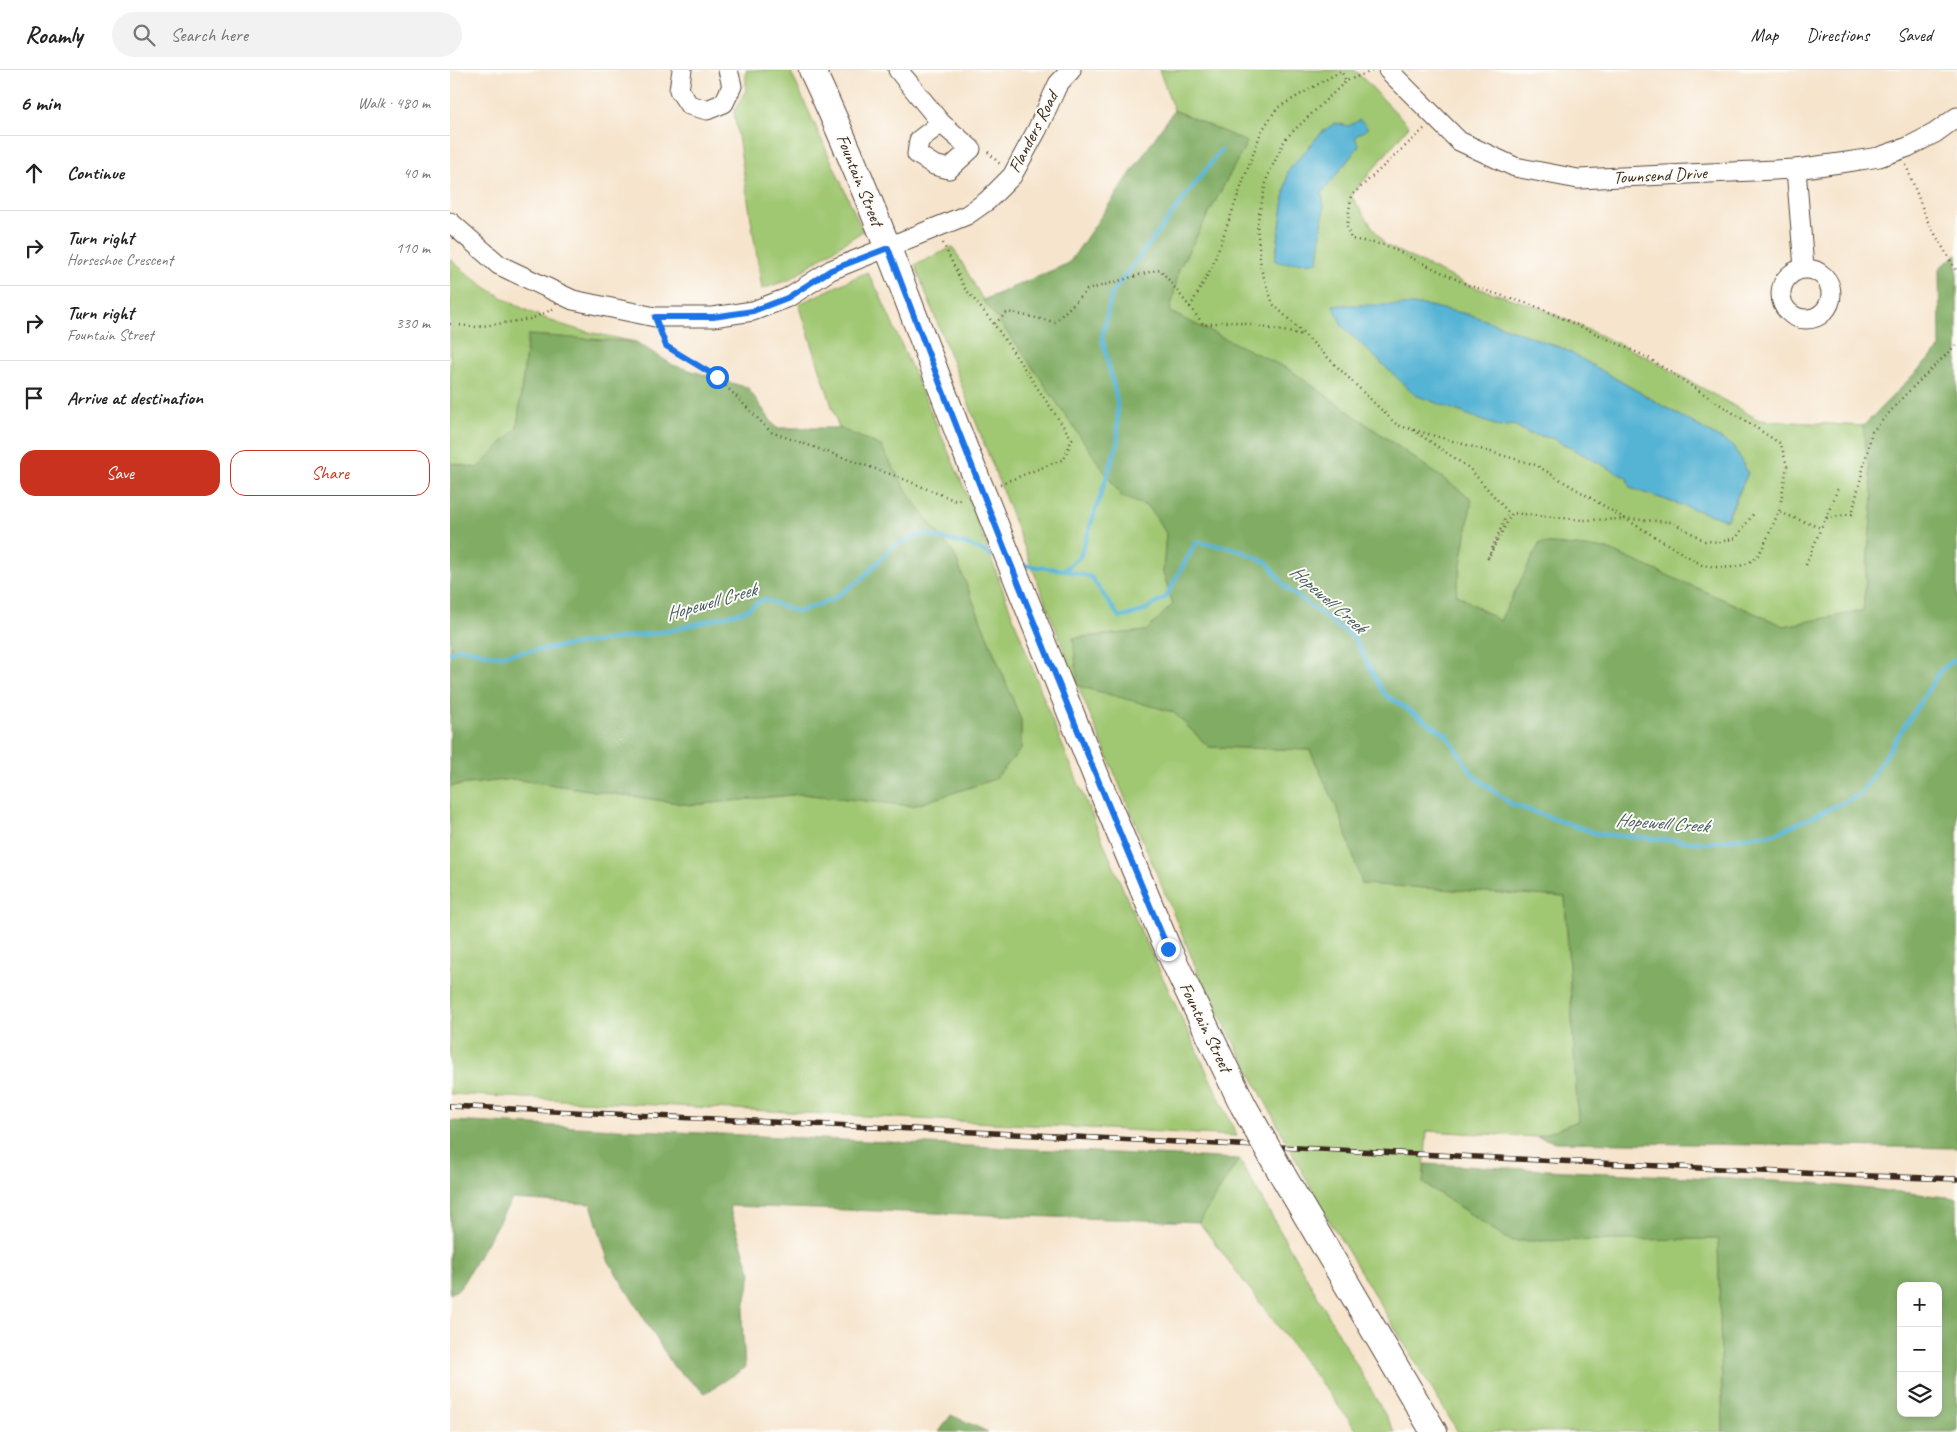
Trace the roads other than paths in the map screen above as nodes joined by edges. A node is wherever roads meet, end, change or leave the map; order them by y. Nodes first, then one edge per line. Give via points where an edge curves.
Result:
1 (682, 70) edge
2 (728, 70) edge
3 (812, 70) edge
4 (898, 70) edge
5 (1071, 70) edge
6 (1388, 70) edge
7 (1957, 118) edge
8 (941, 123) junction
9 (1796, 170) junction
10 (450, 222) edge
11 (888, 248) junction
12 (1804, 268) dead end
13 (1434, 1432) edge

1 - 2 street via 679,90 689,105 707,110 724,103 732,86
3 - 11 main road, Fountain Street
4 - 8 street
5 - 11 street, Flanders Road via 1058,84 1038,130 1012,176 987,201 967,215
6 - 9 street, Townsend Drive via 1459,141 1515,167 1578,179
7 - 9 street, Townsend Drive via 1900,150
8 - 8 street via 971,149 949,169 934,165 917,154 919,140
9 - 12 street
10 - 11 street, Flanders Road via 498,265 573,300 655,317 713,317 753,311 787,298 831,270
11 - 13 main road, Fountain Street, bridge via 962,442 1168,949 1243,1105

